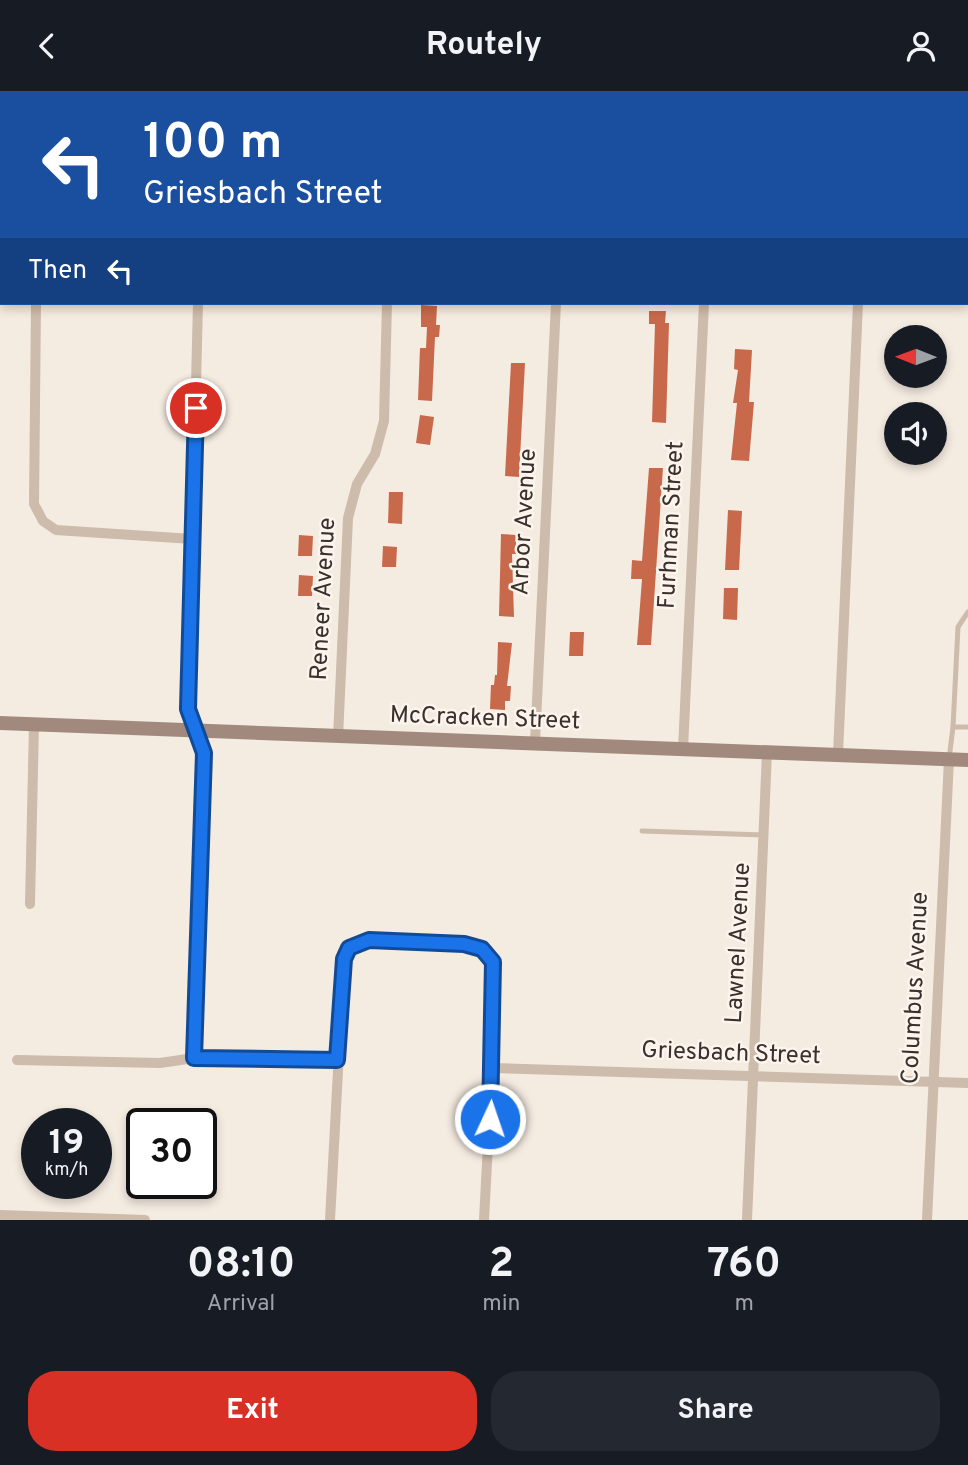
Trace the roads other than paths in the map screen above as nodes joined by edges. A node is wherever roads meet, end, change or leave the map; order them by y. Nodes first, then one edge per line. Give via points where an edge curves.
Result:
1 (36, 305) edge
2 (198, 305) edge
3 (387, 305) edge
4 (556, 305) edge
5 (704, 305) edge
6 (858, 305) edge
7 (192, 539) junction
8 (968, 612) edge
9 (0, 723) edge
10 (34, 725) junction
11 (953, 727) junction
12 (968, 727) edge
13 (195, 731) junction
14 (338, 737) junction
15 (536, 743) junction
16 (683, 749) junction
17 (767, 752) junction
18 (838, 754) junction
19 (949, 759) junction
20 (968, 760) edge
21 (642, 831) dead end
22 (765, 835) junction
23 (30, 904) dead end
24 (194, 1058) junction
25 (17, 1060) dead end
26 (337, 1060) junction
27 (492, 1068) junction
28 (754, 1075) junction
29 (932, 1081) junction
30 (968, 1083) edge
31 (0, 1215) edge
32 (145, 1220) edge
33 (330, 1220) edge
34 (484, 1220) edge
35 (747, 1220) edge
36 (927, 1220) edge

1 - 7 street via 34,504 43,521 56,530
2 - 7 street
3 - 14 street, Reneer Avenue via 384,421 348,518
4 - 15 street, Arbor Avenue
5 - 16 street, Furhman Street
6 - 18 street
7 - 13 street via 188,709
8 - 11 lane via 958,627
9 - 10 street, McCracken Street
10 - 13 street, McCracken Street
10 - 23 street
11 - 12 lane
11 - 19 lane
13 - 14 street, McCracken Street
13 - 24 street via 204,753
14 - 15 street, McCracken Street
15 - 16 street, McCracken Street
16 - 17 street, McCracken Street
17 - 18 street, McCracken Street
17 - 22 street, Lawnel Avenue
18 - 19 street, McCracken Street
19 - 20 street, McCracken Street
19 - 29 street, Columbus Avenue
21 - 22 lane
22 - 28 street, Lawnel Avenue
24 - 25 street via 160,1063
24 - 26 street
26 - 27 street via 344,959 349,948 369,940 464,944 482,949 493,962
26 - 33 street
27 - 28 street, Griesbach Street
27 - 34 street
28 - 29 street, Griesbach Street
28 - 35 street, Lawnel Avenue
29 - 30 street, Griesbach Street
29 - 36 street, Columbus Avenue
31 - 32 street

